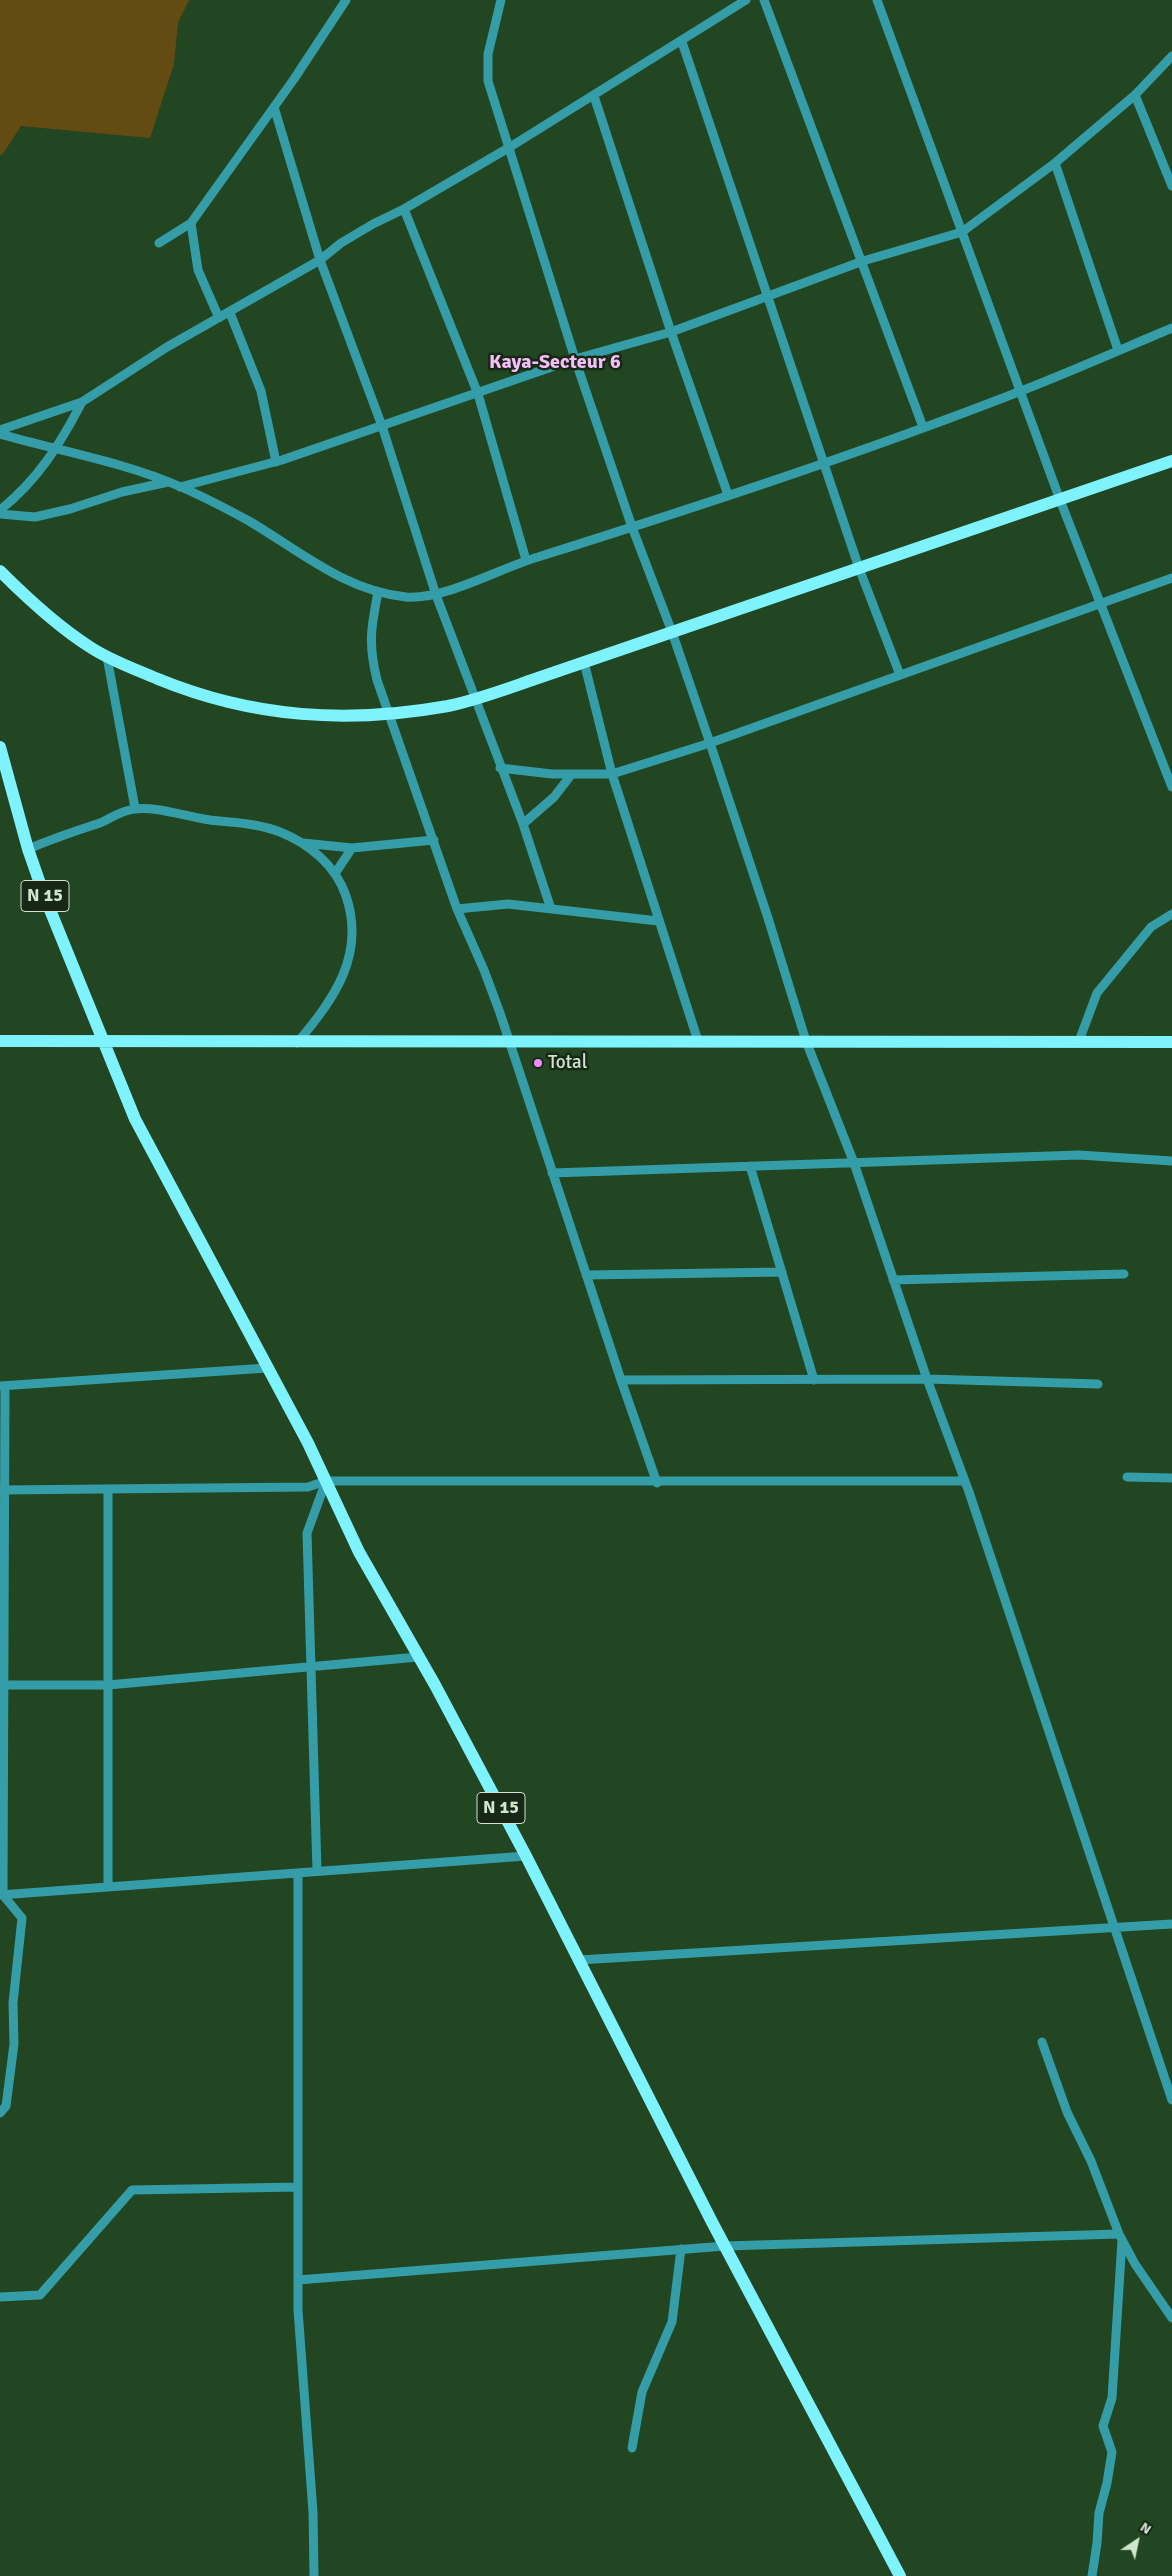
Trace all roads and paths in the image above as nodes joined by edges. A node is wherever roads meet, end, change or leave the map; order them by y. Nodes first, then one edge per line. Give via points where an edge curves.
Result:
1 (346, 0) edge
2 (500, 0) edge
3 (746, 0) edge
4 (764, 0) edge
5 (878, 0) edge
6 (682, 42) junction
7 (1172, 56) edge
8 (1135, 95) junction
9 (594, 96) junction
10 (274, 107) junction
11 (510, 148) junction
12 (1054, 163) junction
13 (1172, 186) edge
14 (404, 209) junction
15 (191, 223) junction
16 (962, 232) junction
17 (159, 243) dead end
18 (320, 260) junction
19 (863, 261) junction
20 (767, 295) junction
21 (230, 313) junction
22 (219, 318) junction
23 (1172, 328) edge
24 (671, 332) junction
25 (1118, 350) junction
26 (575, 359) junction
27 (1022, 391) junction
28 (478, 394) junction
29 (82, 402) junction
30 (382, 426) junction
31 (923, 427) junction
32 (0, 432) edge
33 (55, 449) junction
34 (1172, 461) edge
35 (276, 462) junction
36 (823, 463) junction
37 (168, 482) junction
38 (180, 487) junction
39 (728, 495) junction
40 (1060, 500) junction
41 (0, 510) edge
42 (0, 514) edge
43 (632, 527) junction
44 (526, 560) junction
45 (859, 568) junction
46 (0, 571) edge
47 (1172, 578) edge
48 (0, 585) edge
49 (378, 592) junction
50 (24, 595) junction
51 (436, 595) junction
52 (1099, 603) junction
53 (672, 632) junction
54 (107, 657) junction
55 (584, 662) junction
56 (900, 675) junction
57 (474, 699) junction
58 (389, 715) junction
59 (710, 743) junction
60 (0, 747) edge
61 (500, 768) junction
62 (612, 774) junction
63 (571, 775) junction
64 (1172, 787) edge
65 (135, 808) junction
66 (523, 824) junction
67 (434, 840) junction
68 (302, 843) junction
69 (352, 848) junction
70 (28, 849) junction
71 (336, 872) junction
72 (457, 909) junction
73 (551, 909) junction
74 (1172, 914) edge
75 (658, 921) junction
76 (0, 1041) edge
77 (103, 1041) junction
78 (698, 1041) junction
79 (806, 1041) junction
80 (1080, 1041) junction
81 (508, 1042) junction
82 (1172, 1042) edge
83 (297, 1043) junction
84 (1172, 1161) edge
85 (854, 1163) junction
86 (750, 1166) junction
87 (552, 1173) junction
88 (782, 1272) junction
89 (586, 1274) junction
90 (1124, 1274) dead end
91 (893, 1280) junction
92 (267, 1368) junction
93 (927, 1379) junction
94 (621, 1380) junction
95 (814, 1380) junction
96 (1098, 1384) dead end
97 (2, 1386) edge
98 (1127, 1477) dead end
99 (1172, 1478) edge
100 (326, 1481) junction
101 (964, 1481) junction
102 (657, 1483) junction
103 (108, 1488) junction
104 (2, 1490) edge
105 (418, 1657) junction
106 (311, 1665) junction
107 (4, 1685) junction
108 (108, 1685) junction
109 (2, 1792) edge
110 (526, 1856) junction
111 (317, 1872) junction
112 (298, 1873) junction
113 (108, 1887) junction
114 (2, 1895) edge
115 (1172, 1924) edge
116 (1115, 1929) junction
117 (579, 1960) junction
118 (1042, 2042) dead end
119 (1172, 2100) edge
120 (0, 2113) edge
121 (298, 2187) junction
122 (1121, 2237) junction
123 (725, 2246) junction
124 (681, 2249) junction
125 (298, 2280) junction
126 (0, 2297) edge
127 (1172, 2318) edge
128 (632, 2448) dead end
129 (314, 2576) edge
130 (900, 2576) edge
131 (1092, 2576) edge

1 - 10 street
2 - 11 street via 488,54 488,81
3 - 6 street
4 - 19 street
5 - 16 street
6 - 9 street
6 - 20 street
7 - 8 street
8 - 12 street
8 - 13 street
9 - 11 street
9 - 24 street
10 - 15 street
10 - 18 street
11 - 14 street
11 - 26 street
12 - 16 street
12 - 25 street
14 - 18 street via 341,242
14 - 28 street
15 - 17 street
15 - 22 street via 198,270
16 - 19 street
16 - 27 street
18 - 21 street
18 - 30 street
19 - 20 street
19 - 31 street
20 - 24 street
20 - 36 street
21 - 22 street
21 - 35 street via 261,390
22 - 29 street via 152,356
23 - 25 street
24 - 26 street
24 - 39 street
25 - 27 street
26 - 28 street
26 - 43 street
27 - 31 street
27 - 40 street
28 - 30 street
28 - 44 street
29 - 32 street
29 - 33 street
30 - 35 street
30 - 51 street
31 - 36 street
32 - 33 street
33 - 37 street
33 - 41 street via 24,491
34 - 40 main road
35 - 38 street
36 - 39 street
36 - 45 street
37 - 38 street
37 - 42 street via 35,517
38 - 49 street via 248,521 317,566
39 - 43 street
40 - 45 main road
40 - 52 street
43 - 44 street
43 - 53 street
44 - 51 street
45 - 53 main road
45 - 56 street
46 - 50 main road
47 - 52 street
48 - 50 main road
49 - 51 street via 407,597
49 - 58 street via 370,651
50 - 54 main road via 67,631
51 - 57 street
52 - 56 street
52 - 64 street
53 - 55 main road
53 - 59 street
54 - 58 main road via 211,697 287,714
54 - 65 street
55 - 57 main road
55 - 62 street
56 - 59 street
57 - 58 main road
57 - 61 street
58 - 67 street
59 - 62 street
59 - 79 street
60 - 70 main road, N 15
61 - 63 street
61 - 66 street
62 - 63 street
62 - 75 street
63 - 66 street via 554,797
65 - 68 street via 261,826
65 - 70 street
66 - 73 street
67 - 69 street
67 - 72 street
68 - 69 street
68 - 71 street
69 - 71 street
70 - 77 main road, N 15
71 - 83 street via 354,924 353,944 326,1008
72 - 73 street via 508,904
72 - 81 street via 484,970
73 - 75 street
74 - 80 street via 1151,927 1096,994
75 - 78 street
76 - 77 main road
77 - 83 main road
77 - 92 main road, N 15 via 135,1120
78 - 79 main road
78 - 81 main road
79 - 80 main road
79 - 85 street
80 - 82 main road
81 - 83 main road
81 - 87 street
84 - 85 street via 1080,1155
85 - 86 street
85 - 91 street
86 - 87 street
86 - 88 street
87 - 89 street
88 - 89 street
88 - 95 street
89 - 94 street
90 - 91 street
91 - 93 street
92 - 97 street
92 - 100 main road, N 15
93 - 95 street
93 - 96 street
93 - 101 street
94 - 95 street
94 - 102 street
97 - 104 street
98 - 99 street
100 - 102 street
100 - 103 street via 308,1487
100 - 105 main road, N 15 via 359,1552
100 - 106 street via 307,1533
101 - 102 street
101 - 116 street
103 - 104 street
103 - 108 street
104 - 107 street
105 - 106 street
105 - 110 main road, N 15
106 - 108 street
106 - 111 street
107 - 108 street
107 - 109 street
108 - 113 street
109 - 114 street
110 - 111 street
110 - 117 main road, N 15
111 - 112 street
112 - 113 street
112 - 121 street
113 - 114 street
114 - 120 street via 22,1918 13,2003 14,2044 6,2106
115 - 116 street
116 - 117 street
116 - 119 street
117 - 123 main road, N 15
118 - 122 street via 1067,2112 1091,2161
121 - 125 street
121 - 126 street via 132,2190 40,2295
122 - 123 street
122 - 127 street via 1135,2264
122 - 131 street via 1112,2398 1103,2426 1112,2452 1099,2513
123 - 124 street
123 - 130 main road, N 15
124 - 125 street
124 - 128 street via 672,2322 642,2392
125 - 129 street

